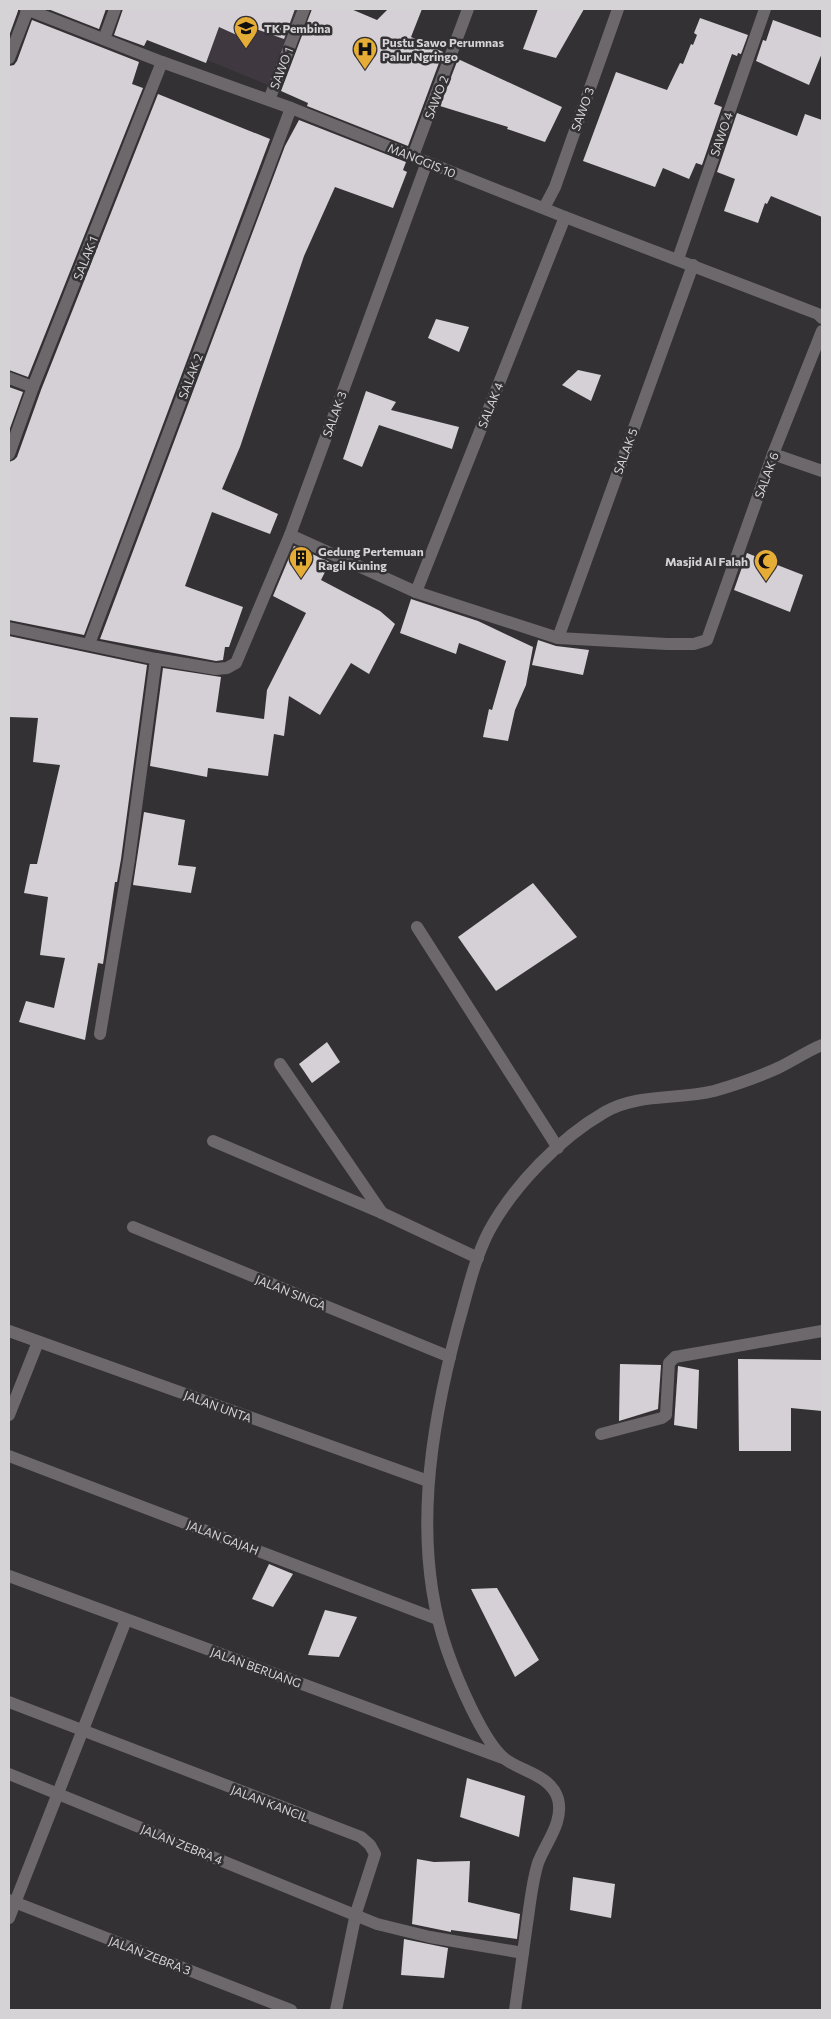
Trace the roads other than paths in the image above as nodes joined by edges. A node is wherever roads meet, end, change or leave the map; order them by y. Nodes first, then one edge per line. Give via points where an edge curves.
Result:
1 (27, 9) edge
2 (115, 9) edge
3 (304, 9) edge
4 (468, 9) edge
5 (618, 9) edge
6 (765, 9) edge
7 (104, 40) junction
8 (9, 58) edge
9 (162, 62) junction
10 (269, 100) junction
11 (291, 108) junction
12 (413, 156) junction
13 (426, 162) junction
14 (544, 208) junction
15 (565, 217) junction
16 (678, 259) junction
17 (692, 265) junction
18 (821, 311) edge
19 (822, 331) edge
20 (9, 378) edge
21 (33, 387) junction
22 (9, 454) edge
23 (774, 454) junction
24 (822, 471) edge
25 (290, 535) junction
26 (416, 592) junction
27 (9, 628) edge
28 (558, 638) junction
29 (89, 644) junction
30 (156, 659) junction
31 (417, 927) dead end
32 (100, 1034) dead end
33 (822, 1045) edge
34 (280, 1064) dead end
35 (213, 1141) dead end
36 (558, 1148) junction
37 (382, 1213) junction
38 (133, 1227) dead end
39 (478, 1258) junction
40 (9, 1331) edge
41 (822, 1331) edge
42 (38, 1342) junction
43 (450, 1357) junction
44 (9, 1415) edge
45 (601, 1434) dead end
46 (9, 1456) edge
47 (428, 1481) junction
48 (9, 1576) edge
49 (437, 1619) junction
50 (126, 1620) junction
51 (9, 1702) edge
52 (83, 1731) junction
53 (503, 1758) junction
54 (9, 1774) edge
55 (58, 1794) junction
56 (12, 1902) edge
57 (356, 1913) junction
58 (9, 1918) edge
59 (523, 1953) junction
60 (291, 2010) edge
61 (336, 2010) edge
62 (515, 2010) edge

1 - 7 street, MANGGIS 10
1 - 8 street
2 - 7 street
3 - 10 street, SAWO 1
4 - 12 street, SAWO 2
5 - 14 street, SAWO 3 via 555,187
6 - 16 street, SAWO 4
7 - 9 street, MANGGIS 10
9 - 10 street, MANGGIS 10
9 - 21 street, SALAK 1
10 - 11 street, MANGGIS 10
11 - 12 street, MANGGIS 10
11 - 29 street, SALAK 2
12 - 13 street, MANGGIS 10
13 - 14 street, MANGGIS 10
13 - 25 street, SALAK 3
14 - 15 street, MANGGIS 10
15 - 16 street, MANGGIS 10
15 - 26 street, SALAK 4
16 - 17 street, MANGGIS 10
17 - 18 street, MANGGIS 10
17 - 28 street, SALAK 5
19 - 23 street, SALAK 6
20 - 21 street
21 - 22 street, SALAK 1
23 - 24 street
23 - 28 street, SALAK 6 via 707,640 694,644 667,644
25 - 26 street, SALAK 6
25 - 30 street, SALAK 3 via 236,664 216,669
26 - 28 street, SALAK 6
27 - 29 street
29 - 30 street
30 - 32 street via 129,860
31 - 36 street
33 - 36 street via 779,1068 713,1091 623,1102 588,1123
34 - 37 street
35 - 37 street
36 - 39 street via 512,1196 487,1235
37 - 39 street
38 - 43 street, JALAN SINGA
39 - 43 street
40 - 42 street, JALAN UNTA
41 - 45 street via 675,1356 669,1363 666,1416
42 - 44 street
42 - 47 street, JALAN UNTA
43 - 47 street via 435,1427
46 - 49 street, JALAN GAJAH
47 - 49 street via 429,1562
48 - 50 street, JALAN BERUANG
49 - 53 street via 469,1702
50 - 52 street
50 - 53 street, JALAN BERUANG
51 - 52 street, JALAN KANCIL
52 - 55 street
52 - 57 street, JALAN KANCIL via 361,1837 375,1854
53 - 59 street, JALAN BERUANG via 548,1783 558,1800 556,1824 538,1863
54 - 55 street, JALAN ZEBRA 4
55 - 56 street
55 - 57 street, JALAN ZEBRA 4
56 - 58 street
56 - 60 street, JALAN ZEBRA 3
57 - 59 street, JALAN ZEBRA 4 via 378,1924 405,1931
57 - 61 street, JALAN KANCIL
59 - 62 street, JALAN BERUANG

